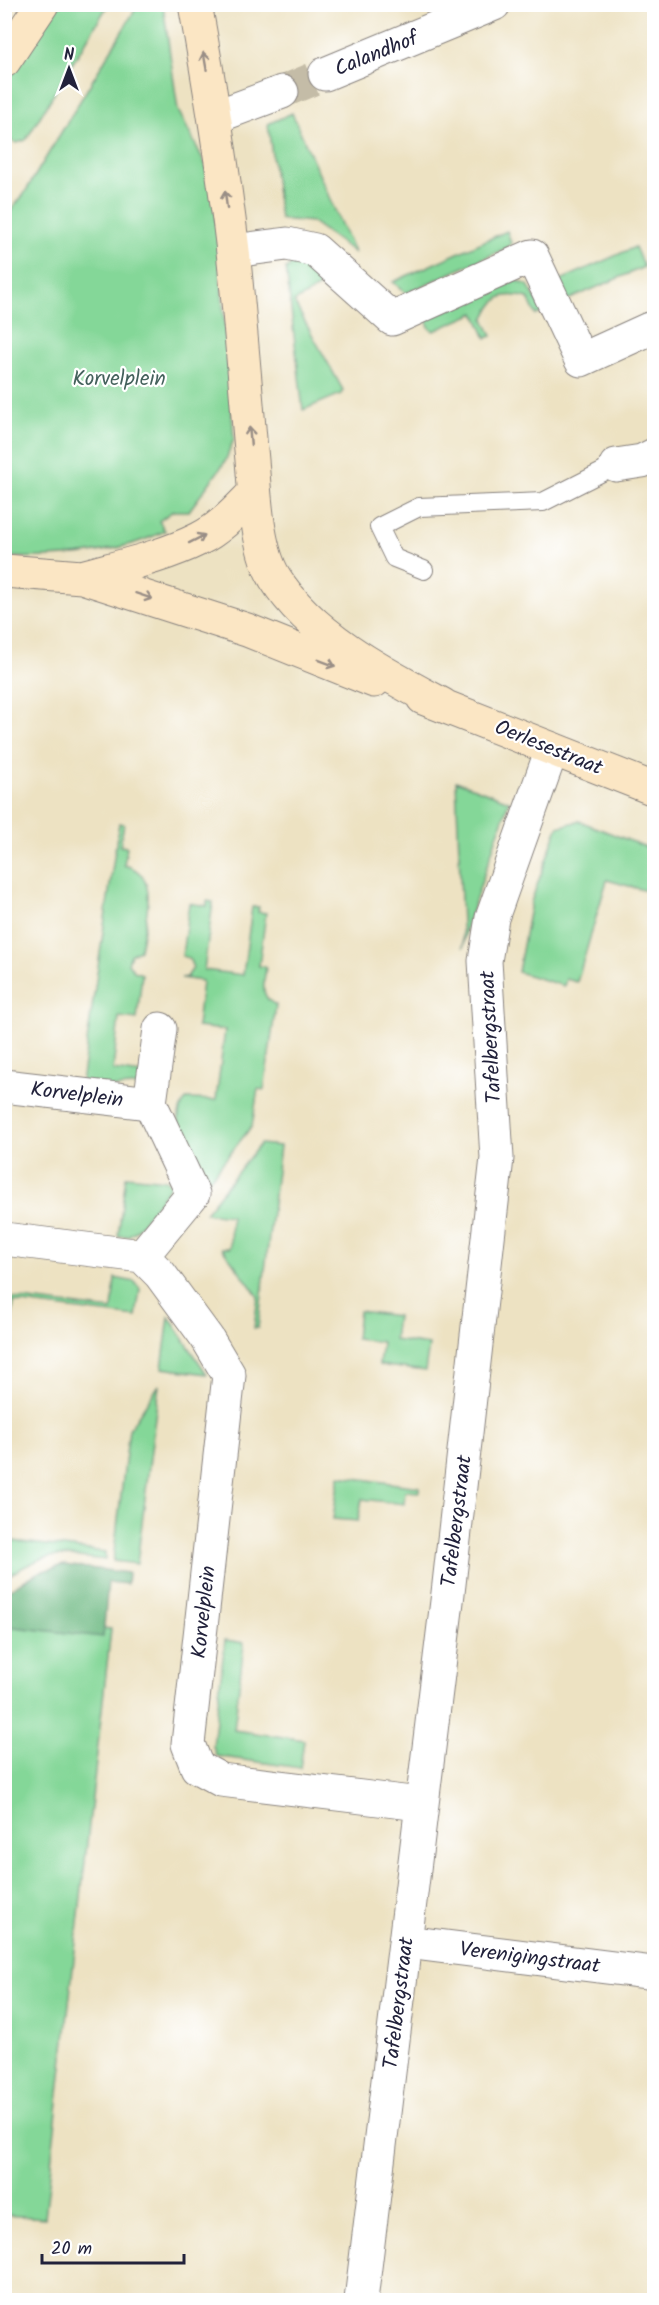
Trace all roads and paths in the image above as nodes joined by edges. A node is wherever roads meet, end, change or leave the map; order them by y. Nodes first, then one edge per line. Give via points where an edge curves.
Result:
1 (42, 4) edge
2 (195, 4) edge
3 (494, 4) edge
4 (4, 61) edge
5 (325, 74) tunnel mouth
6 (282, 92) tunnel mouth
7 (215, 117) junction
8 (232, 251) junction
9 (649, 329) dead end
10 (654, 455) edge
11 (616, 465) joint
12 (253, 494) junction
13 (424, 570) dead end
14 (4, 571) edge
15 (82, 577) junction
16 (443, 705) junction
17 (552, 749) junction
18 (654, 789) edge
19 (160, 1029) dead end
20 (4, 1086) edge
21 (150, 1103) junction
22 (4, 1239) edge
23 (142, 1256) junction
24 (420, 1804) junction
25 (406, 1942) junction
26 (654, 1973) edge
27 (361, 2301) edge

1 - 4 street
7 -> 2 street
3 - 5 street, Calandhof
6 - 7 street
8 -> 7 street
8 - 9 street via 287,244 315,250 392,319 532,256 581,360
12 -> 8 street
10 - 11 street
11 - 13 lane via 543,502 419,507 379,527 394,558
15 -> 12 street via 200,539
12 - 16 street via 274,577 292,599 324,631 376,669
14 - 15 street
15 -> 16 street via 236,626 326,664
16 - 17 street, Oerlesestraat
17 - 18 street, Oerlesestraat
17 - 24 street, Tafelbergstraat via 492,918 485,961 497,1158
19 - 21 street, Korvelplein
20 - 21 street, Korvelplein
21 - 23 street, Korvelplein via 193,1194
22 - 23 street
23 - 24 street, Korvelplein via 207,1338 229,1375 188,1744 197,1767 221,1780
24 - 25 street, Tafelbergstraat
25 - 26 street, Verenigingstraat
25 - 27 street, Tafelbergstraat

